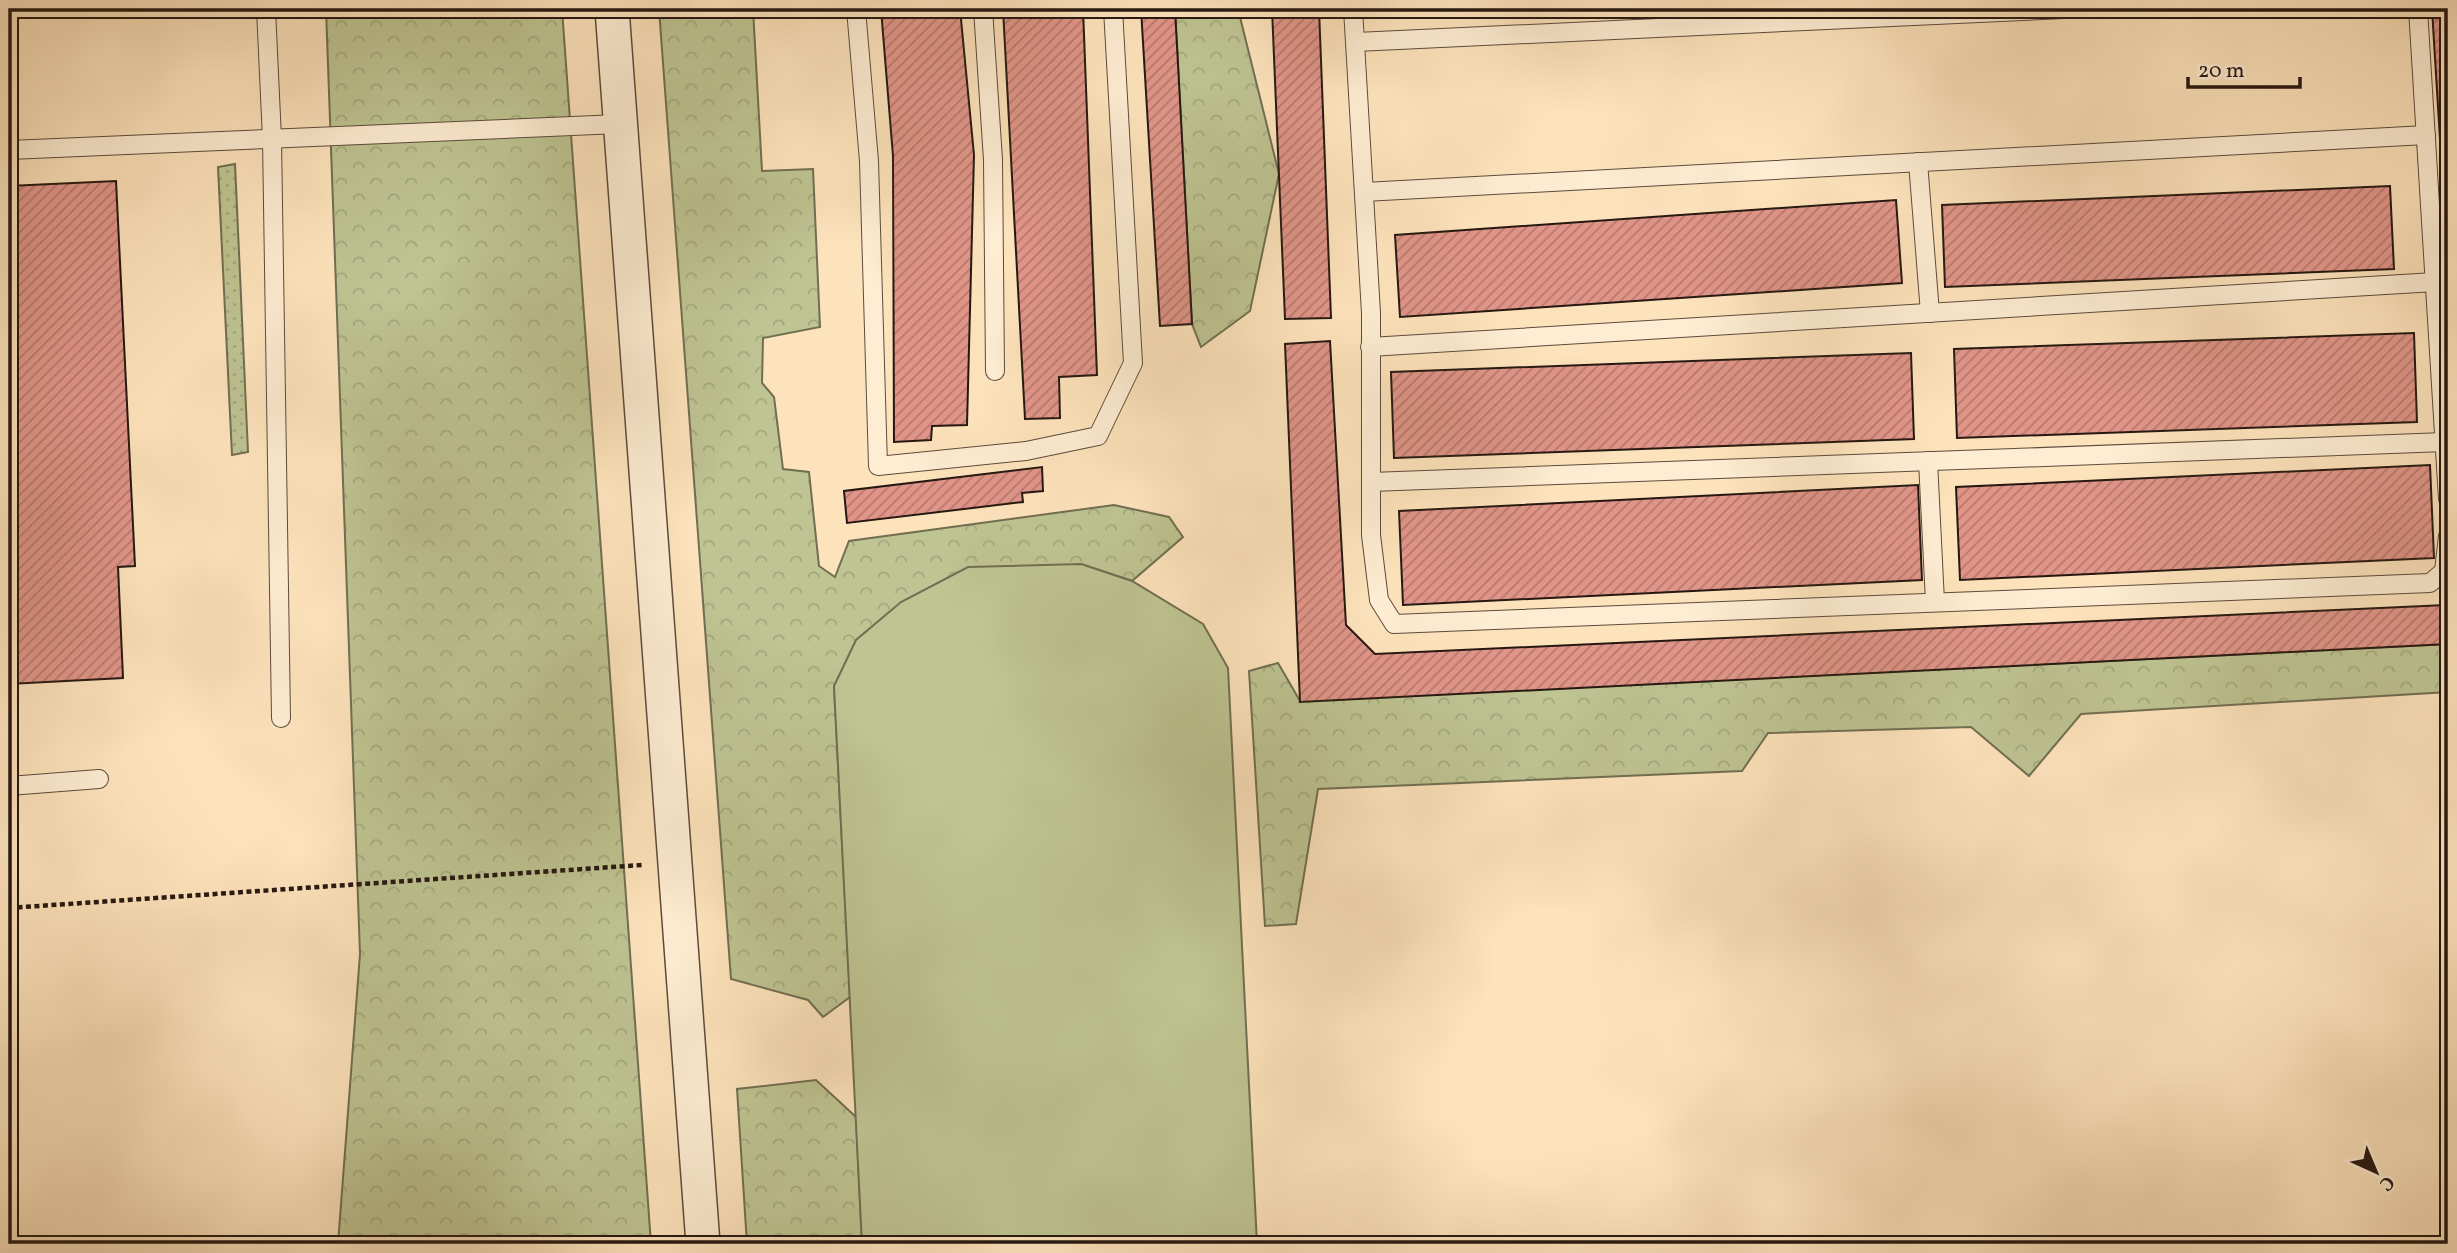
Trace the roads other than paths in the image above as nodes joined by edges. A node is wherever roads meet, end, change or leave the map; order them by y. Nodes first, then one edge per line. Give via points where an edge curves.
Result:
1 (266, 9) edge
2 (612, 9) edge
3 (856, 9) edge
4 (983, 9) edge
5 (1113, 9) edge
6 (1353, 9) edge
7 (2064, 9) edge
8 (2418, 9) edge
9 (1356, 42) junction
10 (619, 124) junction
11 (2426, 135) junction
12 (272, 139) junction
13 (9, 150) edge
14 (1918, 162) junction
15 (1364, 192) junction
16 (2435, 282) junction
17 (1930, 313) junction
18 (1370, 347) junction
19 (995, 370) dead end
20 (2445, 442) junction
21 (1928, 461) junction
22 (1371, 482) junction
23 (2448, 499) edge
24 (2448, 536) edge
25 (1935, 602) junction
26 (281, 718) dead end
27 (99, 779) dead end
28 (9, 786) edge
29 (703, 1244) edge

1 - 12 lane
2 - 10 street
3 - 5 lane via 869,161 878,466 1026,451 1098,436 1133,363
4 - 19 lane via 993,160
6 - 9 lane
7 - 9 lane
8 - 11 lane
9 - 15 lane
10 - 12 lane
10 - 29 street
11 - 14 lane
11 - 16 lane
12 - 13 lane
12 - 26 lane
14 - 15 lane
14 - 17 lane
15 - 18 lane
16 - 17 lane
16 - 20 lane
17 - 18 lane
18 - 22 lane
20 - 21 lane
20 - 23 lane
21 - 22 lane
21 - 25 lane
22 - 25 lane via 1371,535 1380,600 1394,624
24 - 25 lane via 2445,571 2430,583
27 - 28 lane

